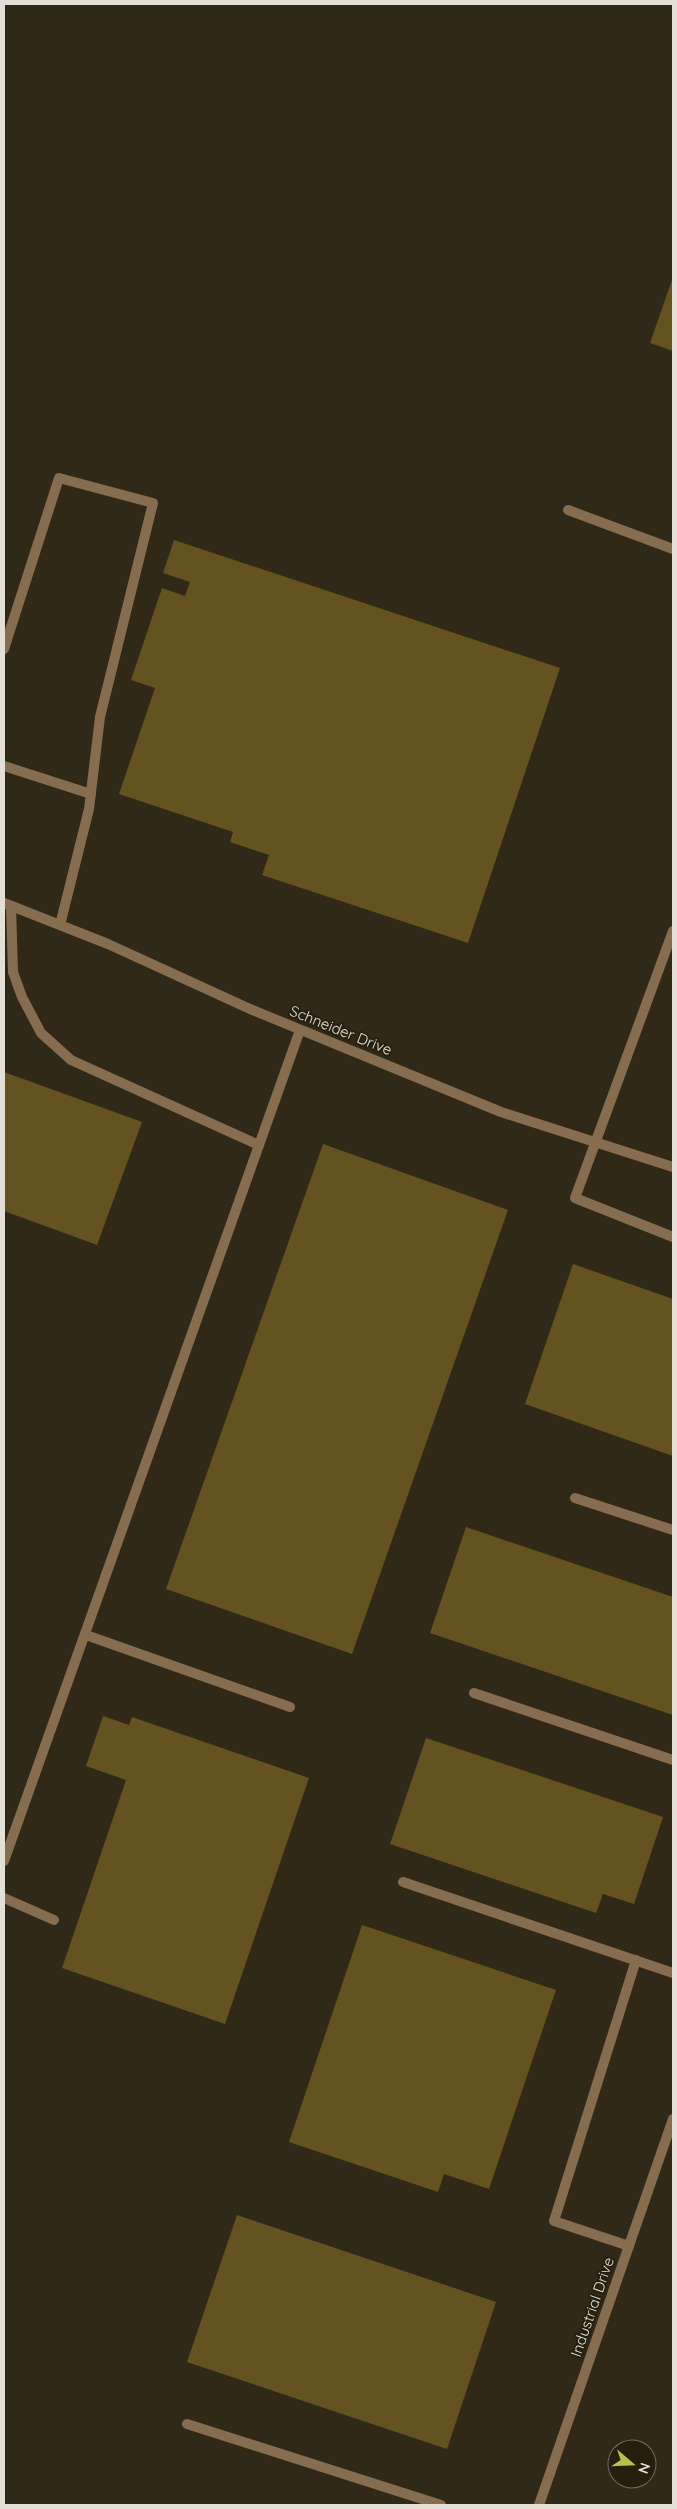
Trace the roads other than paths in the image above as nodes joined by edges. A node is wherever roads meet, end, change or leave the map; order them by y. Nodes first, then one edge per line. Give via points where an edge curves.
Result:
1 (568, 510) dead end
2 (673, 548) edge
3 (4, 649) edge
4 (4, 766) edge
5 (91, 794) junction
6 (7, 904) edge
7 (60, 925) junction
8 (673, 931) edge
9 (300, 1030) junction
10 (597, 1143) junction
11 (259, 1145) junction
12 (673, 1167) edge
13 (673, 1237) edge
14 (575, 1498) dead end
15 (673, 1530) edge
16 (86, 1635) junction
17 (474, 1693) dead end
18 (290, 1706) dead end
19 (673, 1760) edge
20 (4, 1861) edge
21 (403, 1882) dead end
22 (4, 1898) edge
23 (54, 1920) dead end
24 (636, 1960) junction
25 (673, 1973) edge
26 (673, 2119) edge
27 (629, 2246) junction
28 (188, 2424) dead end
29 (441, 2505) edge
30 (540, 2505) edge

1 - 2 lane
3 - 5 lane via 59,478 153,503 100,717
4 - 5 lane
5 - 7 lane
6 - 7 lane, Schneider Drive
6 - 11 lane via 13,972 41,1032 71,1060
7 - 9 lane, Schneider Drive
8 - 10 lane
9 - 10 lane, Schneider Drive via 501,1112
9 - 11 lane
10 - 12 lane, Schneider Drive
10 - 13 lane via 575,1198
11 - 16 lane
14 - 15 lane
16 - 18 lane
16 - 20 lane
17 - 19 lane
21 - 24 lane
22 - 23 lane
24 - 25 lane
24 - 27 lane via 554,2221
26 - 27 lane, Industrial Drive
27 - 30 lane, Industrial Drive
28 - 29 lane

